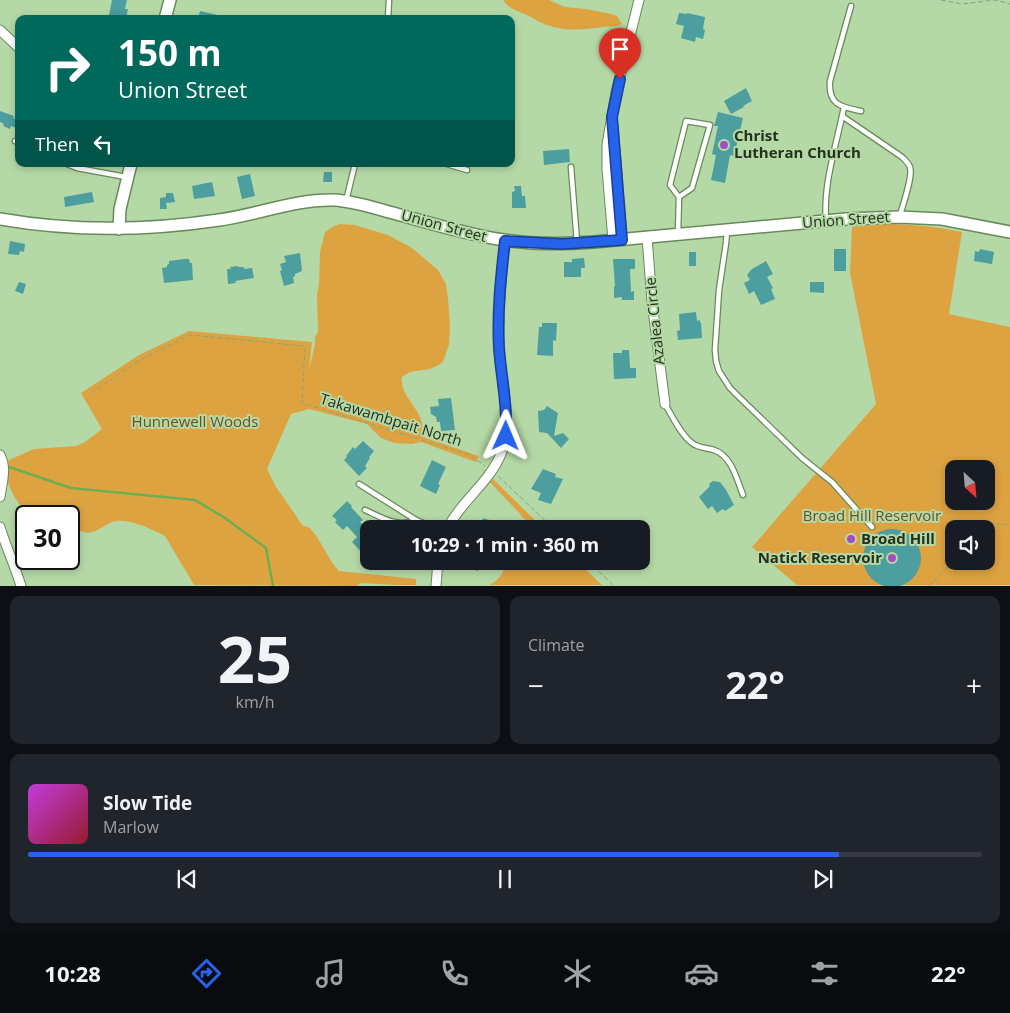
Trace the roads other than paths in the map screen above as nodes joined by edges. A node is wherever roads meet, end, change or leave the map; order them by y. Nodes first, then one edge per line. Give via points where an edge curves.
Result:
1 (170, 0) edge
2 (389, 0) edge
3 (639, 0) edge
4 (851, 6) dead end
5 (167, 15) edge
6 (388, 15) edge
7 (0, 30) edge
8 (15, 44) edge
9 (844, 107) junction
10 (861, 112) dead end
11 (842, 116) junction
12 (74, 167) edge
13 (130, 167) edge
14 (354, 167) edge
15 (457, 167) edge
16 (571, 167) dead end
17 (467, 170) dead end
18 (128, 178) junction
19 (678, 197) junction
20 (346, 201) junction
21 (899, 217) junction
22 (0, 219) edge
23 (826, 221) junction
24 (118, 229) junction
25 (726, 230) junction
26 (1010, 232) edge
27 (678, 234) junction
28 (647, 237) junction
29 (618, 240) junction
30 (505, 241) junction
31 (577, 243) junction
32 (664, 404) joint
33 (0, 455) edge
34 (359, 484) dead end
35 (743, 495) dead end
36 (0, 497) edge
37 (366, 510) dead end
38 (388, 520) edge
39 (416, 520) edge
40 (452, 520) edge
41 (0, 527) edge
42 (872, 527) dead end
43 (437, 570) edge
44 (21, 586) edge
45 (436, 586) edge

1 - 5 street
2 - 6 lane
3 - 29 street via 616,92 606,157
4 - 9 lane via 830,81 830,94 838,105
7 - 8 street
9 - 10 lane
9 - 11 lane
11 - 21 lane via 902,157 910,166 910,178
11 - 23 lane via 825,198
12 - 18 lane
13 - 18 street
14 - 20 lane
15 - 17 lane
16 - 31 lane
18 - 24 street
19 - 19 lane via 670,185 686,121 710,125 692,188
19 - 27 lane
20 - 24 street, Union Street via 320,200 220,220
20 - 30 street, Union Street
21 - 23 street, Union Street
21 - 26 street, Union Street via 942,219
22 - 24 street, Union Street via 60,227
23 - 25 street, Union Street
25 - 27 street, Union Street
25 - 42 lane via 715,338 719,370 730,388 802,458 832,482
27 - 28 street, Union Street
28 - 29 street, Union Street
28 - 32 street, Azalea Circle
29 - 31 street, Union Street
30 - 31 street, Union Street
30 - 40 street via 499,304 501,374 507,417 504,445 492,471
32 - 35 lane via 692,443 726,457
33 - 36 street via 4,463
34 - 39 lane
37 - 38 lane
41 - 44 street
43 - 45 street

